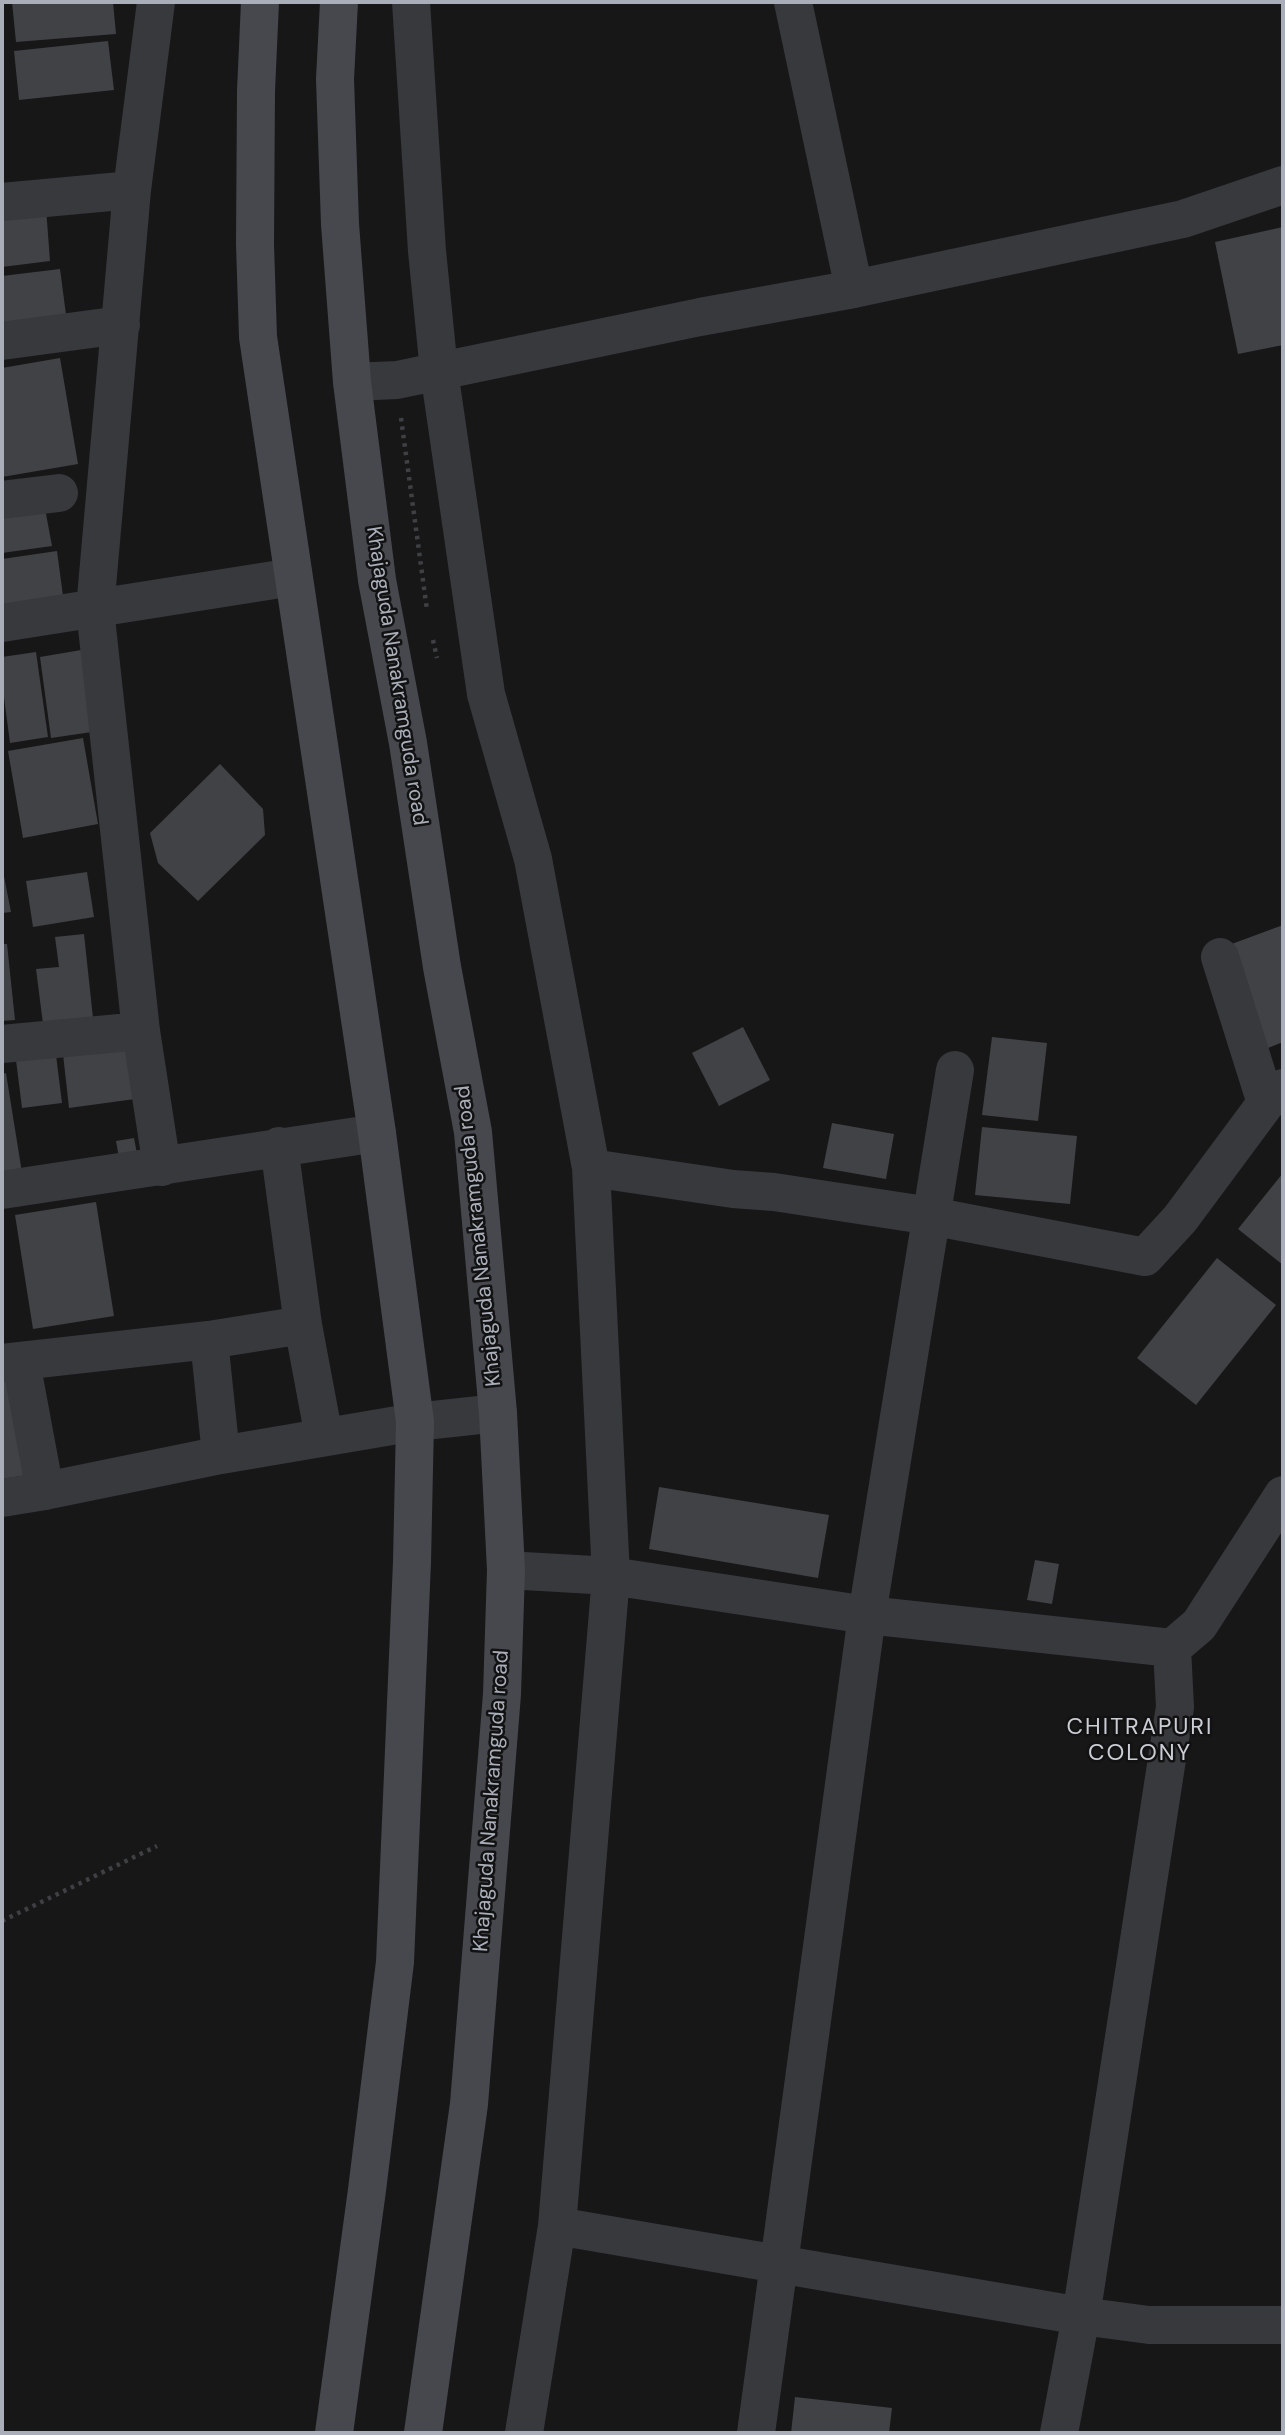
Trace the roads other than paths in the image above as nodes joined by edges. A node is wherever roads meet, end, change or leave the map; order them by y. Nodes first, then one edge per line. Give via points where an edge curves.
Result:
1 (156, 2) edge
2 (260, 2) edge
3 (339, 2) edge
4 (411, 2) edge
5 (793, 2) edge
6 (1283, 185) edge
7 (132, 190) junction
8 (2, 202) edge
9 (854, 289) junction
10 (121, 325) junction
11 (2, 341) edge
12 (439, 371) junction
13 (352, 382) junction
14 (59, 493) dead end
15 (2, 500) edge
16 (293, 577) junction
17 (94, 609) junction
18 (2, 623) edge
19 (1220, 957) dead end
20 (141, 1031) junction
21 (2, 1044) edge
22 (956, 1070) dead end
23 (1275, 1096) edge
24 (377, 1133) junction
25 (279, 1146) junction
26 (162, 1167) junction
27 (591, 1168) junction
28 (2, 1190) edge
29 (931, 1216) junction
30 (303, 1325) junction
31 (209, 1340) junction
32 (11, 1363) edge
33 (498, 1413) junction
34 (415, 1422) junction
35 (324, 1437) junction
36 (221, 1455) junction
37 (45, 1491) junction
38 (1283, 1495) edge
39 (2, 1498) edge
40 (506, 1570) junction
41 (611, 1576) junction
42 (867, 1615) junction
43 (1172, 1648) junction
44 (557, 2226) junction
45 (780, 2264) junction
46 (1081, 2316) junction
47 (1283, 2325) edge
48 (334, 2433) edge
49 (424, 2433) edge
50 (524, 2433) edge
51 (756, 2433) edge
52 (1059, 2433) edge

1 - 7 street
2 - 16 main road via 255,244 258,337
3 - 13 main road, Khajaguda Nanakramguda road via 335,79
4 - 12 street
5 - 9 street
6 - 9 street via 1183,219
7 - 8 street
7 - 10 street
9 - 12 street
10 - 11 street
10 - 17 street
12 - 13 street via 397,380
12 - 27 street via 486,694 533,859
13 - 33 main road, Khajaguda Nanakramguda road via 377,580 472,1132
14 - 15 street
16 - 17 street
16 - 24 main road
17 - 18 street
17 - 20 street
19 - 23 street
20 - 21 street
20 - 26 street
22 - 29 street
23 - 29 street via 1180,1219 1145,1256
24 - 25 street
24 - 34 main road
25 - 26 street
25 - 30 street
26 - 28 street
27 - 29 street
27 - 41 street
29 - 42 street
30 - 31 street
30 - 35 street
31 - 32 street
31 - 36 street
32 - 37 street
33 - 34 street
33 - 40 main road, Khajaguda Nanakramguda road
34 - 35 street
34 - 48 main road via 395,1962
35 - 36 street
36 - 37 street
37 - 39 street
38 - 43 street via 1199,1625
40 - 41 street
40 - 49 main road, Khajaguda Nanakramguda road via 502,1694 469,2104
41 - 42 street
41 - 44 street
42 - 43 street
42 - 45 street
43 - 46 street via 1175,1707
44 - 45 street
44 - 50 street
45 - 46 street
45 - 51 street
46 - 47 street via 1149,2325
46 - 52 street

